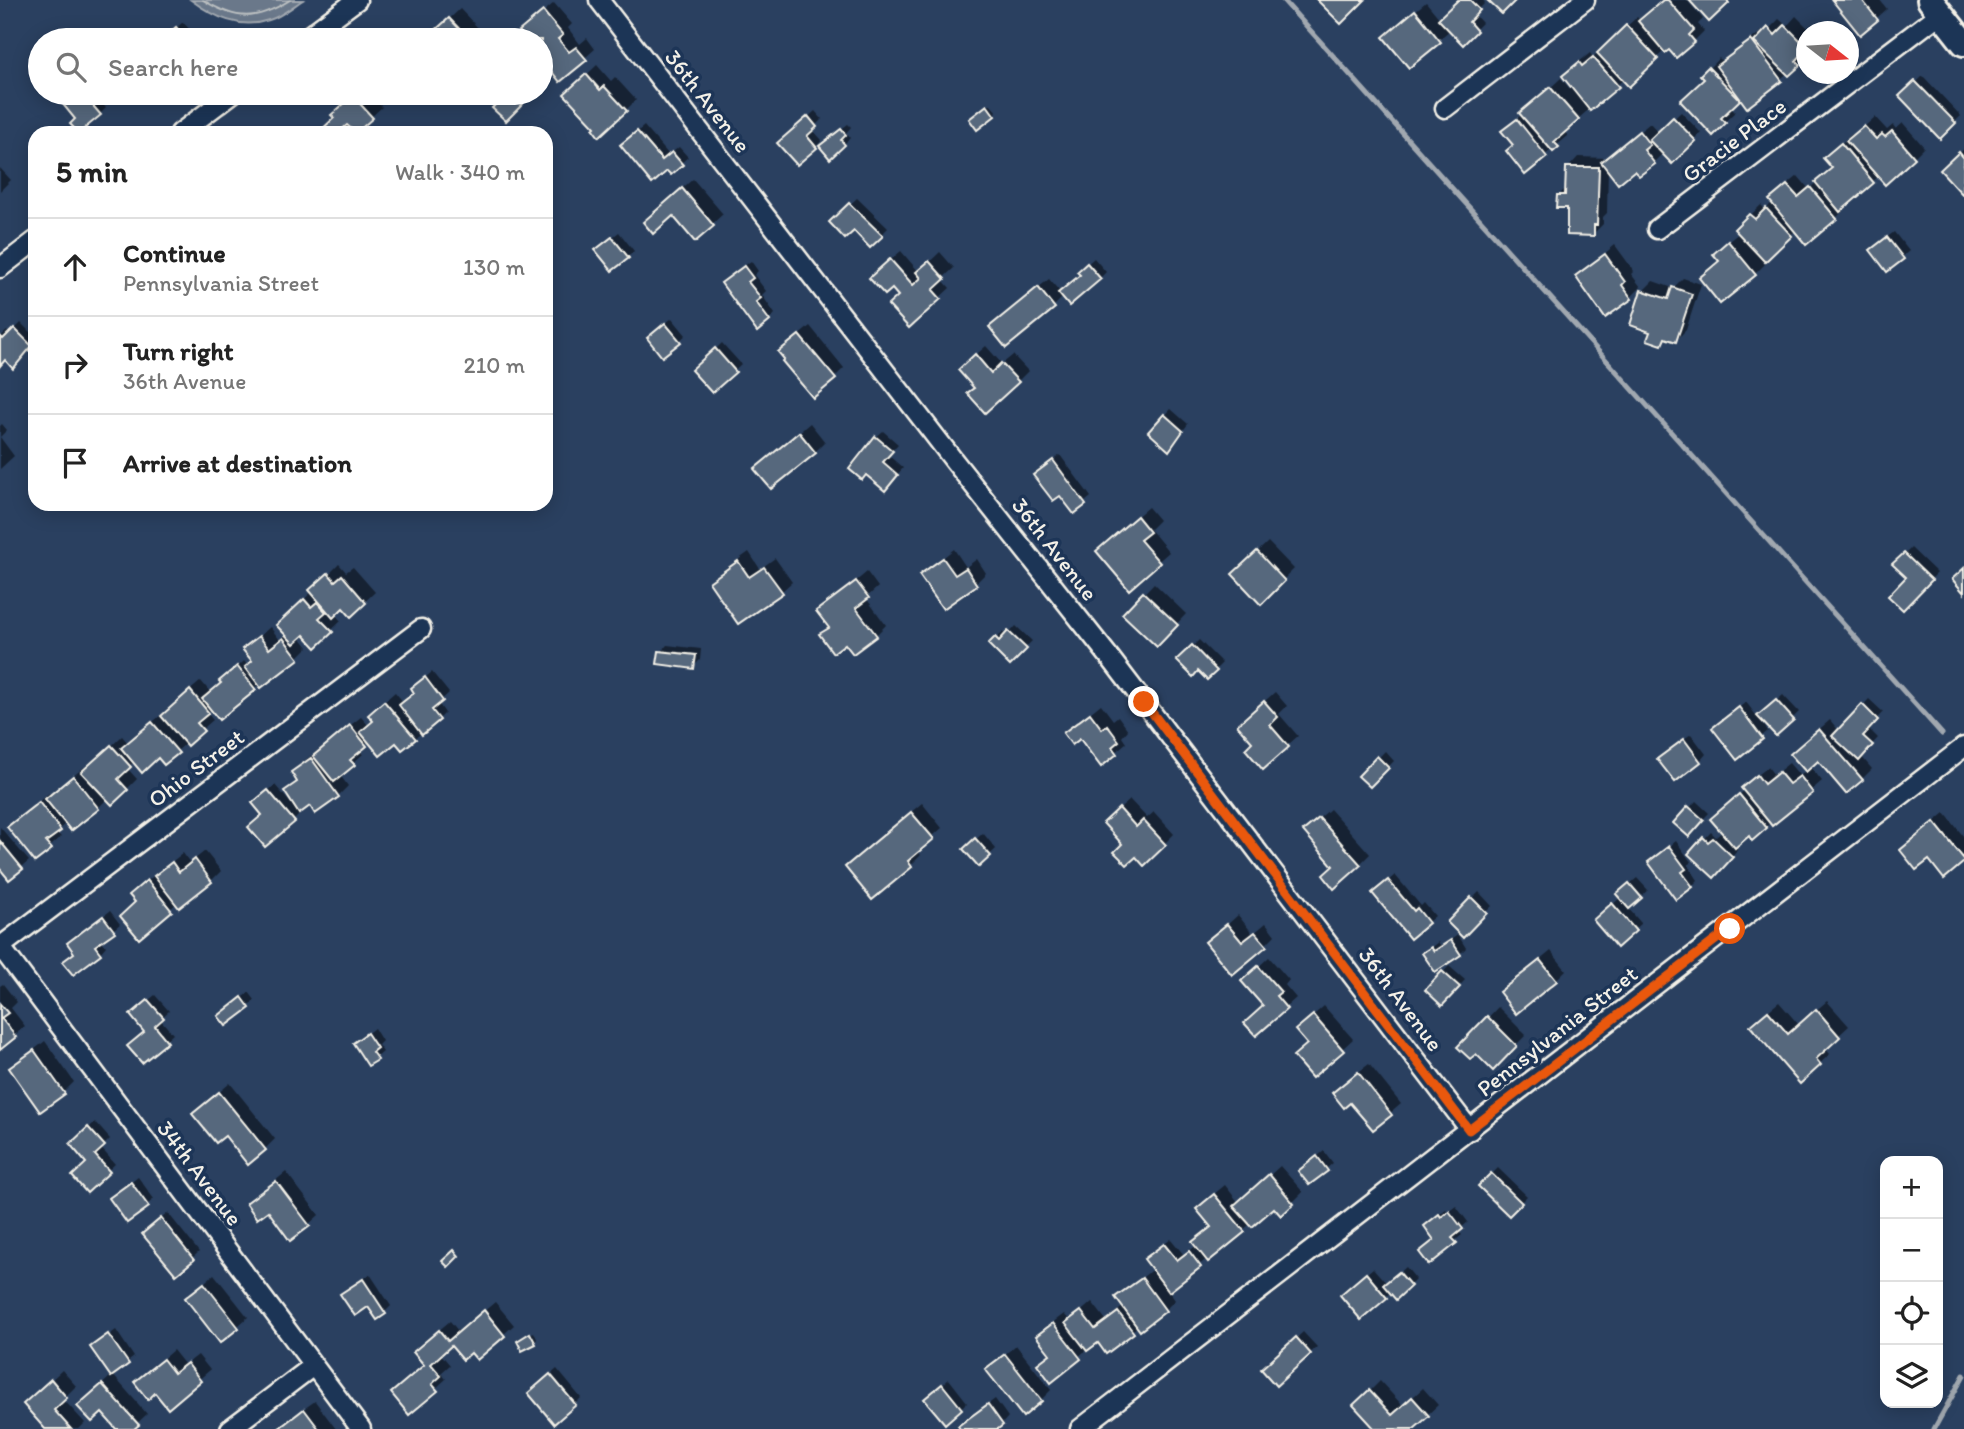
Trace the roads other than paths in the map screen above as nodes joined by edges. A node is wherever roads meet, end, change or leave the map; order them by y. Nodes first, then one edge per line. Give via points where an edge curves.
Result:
1 (357, 0) edge
2 (599, 0) edge
3 (1585, 0) edge
4 (1936, 7) edge
5 (319, 28) edge
6 (1964, 43) edge
7 (217, 105) edge
8 (1445, 108) dead end
9 (189, 126) edge
10 (1657, 229) dead end
11 (28, 247) edge
12 (0, 268) edge
13 (421, 629) dead end
14 (1964, 747) edge
15 (0, 946) edge
16 (1469, 1130) junction
17 (313, 1366) junction
18 (230, 1429) edge
19 (361, 1429) edge
20 (1080, 1429) edge

1 - 5 street
2 - 16 street, 36th Avenue via 1111,659
3 - 8 street
4 - 6 street
4 - 10 street, Gracie Place
7 - 9 street
11 - 12 street
13 - 15 street, Ohio Street
14 - 16 street, Pennsylvania Street
15 - 17 street, 34th Avenue
16 - 20 street, Pennsylvania Street
17 - 18 street
17 - 19 street, 34th Avenue

